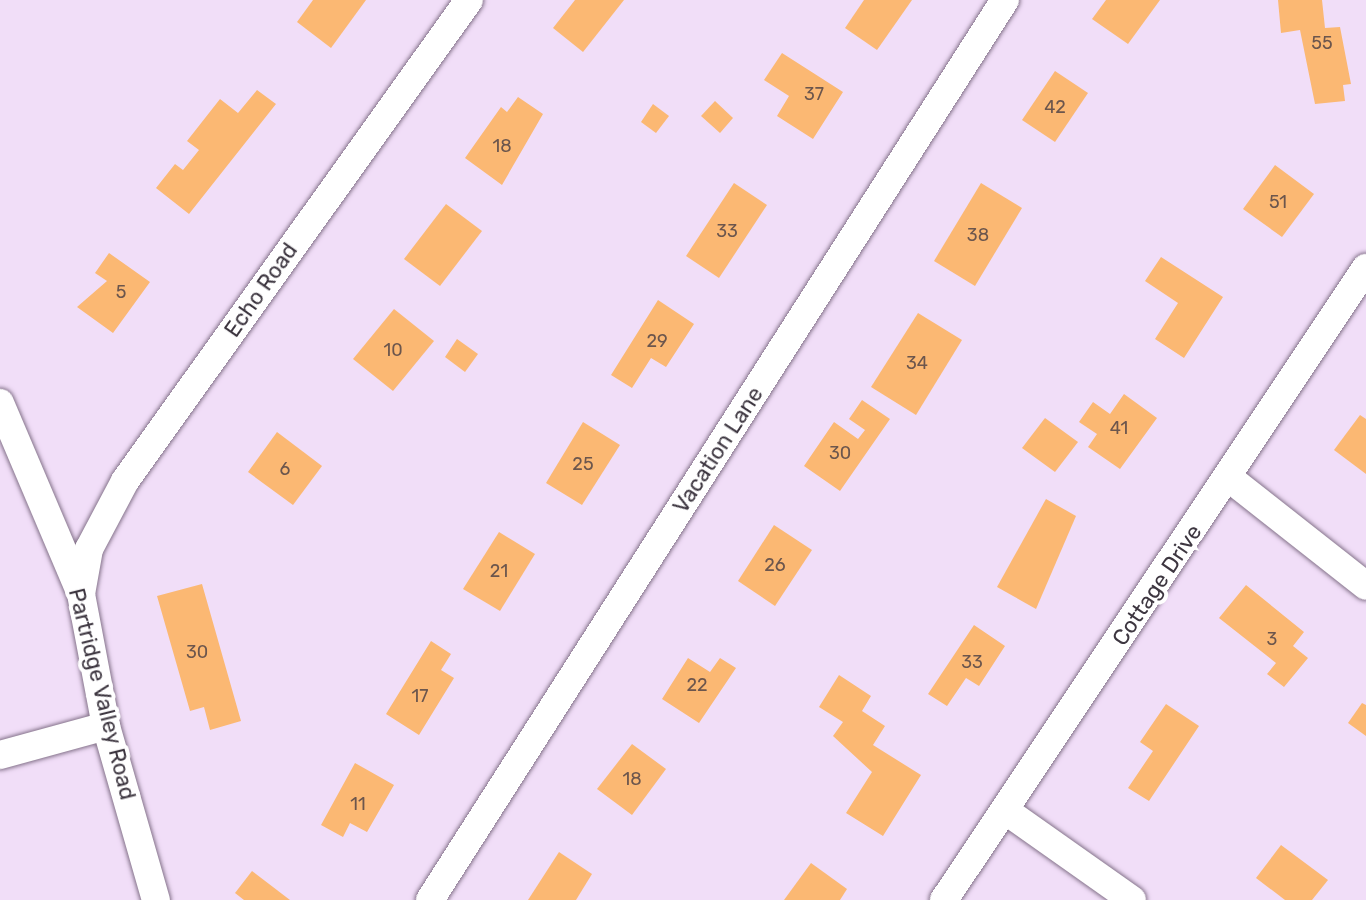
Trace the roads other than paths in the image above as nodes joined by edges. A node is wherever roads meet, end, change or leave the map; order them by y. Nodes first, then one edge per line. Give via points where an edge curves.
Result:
1 (469, 0) edge
2 (1005, 0) edge
3 (1366, 268) edge
4 (0, 403) edge
5 (1229, 478) junction
6 (1366, 586) edge
7 (81, 594) junction
8 (106, 726) junction
9 (0, 755) edge
10 (1006, 811) junction
11 (156, 900) edge
12 (430, 900) edge
13 (944, 900) edge
14 (1132, 900) edge

1 - 7 street, Echo Road via 125,481 89,549
2 - 12 street, Vacation Lane
3 - 5 street, Cottage Drive
4 - 7 street, Partridge Valley Road
5 - 6 street
5 - 10 street, Cottage Drive
7 - 8 street, Partridge Valley Road
8 - 9 street
8 - 11 street, Partridge Valley Road
10 - 13 street, Cottage Drive
10 - 14 street

